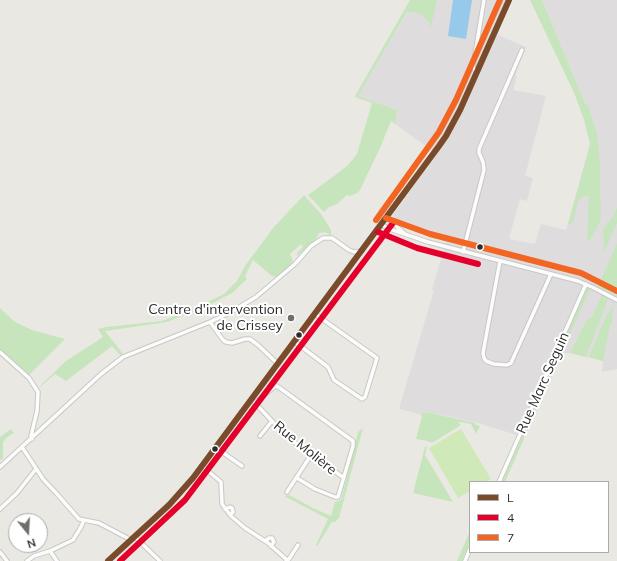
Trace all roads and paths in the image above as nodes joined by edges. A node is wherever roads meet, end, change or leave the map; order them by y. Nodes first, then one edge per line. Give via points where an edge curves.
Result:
1 (484, 0) edge
2 (509, 0) edge
3 (522, 50) dead end
4 (478, 70) junction
5 (387, 218) junction
6 (382, 225) junction
7 (405, 234) junction
8 (362, 251) junction
9 (463, 252) junction
10 (500, 261) junction
11 (551, 274) junction
12 (586, 284) junction
13 (617, 300) edge
14 (315, 314) junction
15 (210, 322) junction
16 (295, 342) junction
17 (0, 352) edge
18 (278, 364) junction
19 (251, 399) junction
20 (255, 403) junction
21 (272, 421) junction
22 (260, 436) dead end
23 (32, 438) junction
24 (22, 447) junction
25 (215, 447) junction
26 (311, 455) junction
27 (202, 466) junction
28 (242, 466) dead end
29 (0, 467) edge
30 (36, 469) junction
31 (297, 478) junction
32 (344, 478) junction
33 (499, 481) edge
34 (287, 492) dead end
35 (0, 509) edge
36 (84, 520) junction
37 (133, 539) junction
38 (265, 541) junction
39 (298, 545) dead end
40 (271, 546) junction
41 (50, 551) junction
42 (469, 551) edge
43 (0, 552) edge
44 (286, 560) edge
45 (7, 561) edge
46 (27, 561) edge
47 (57, 561) edge
48 (108, 561) edge
49 (160, 561) edge
50 (464, 561) edge

1 - 4 street via 473,67
2 - 4 street
3 - 9 street via 479,149 484,170
4 - 5 street via 446,136
5 - 6 street
5 - 7 street
6 - 7 street
6 - 8 street
7 - 9 street
8 - 14 street
8 - 15 street via 349,250 334,239 318,241 256,297
9 - 10 street
10 - 11 street
10 - 11 street via 483,346 486,361 502,365 511,363
11 - 12 street
12 - 13 street
12 - 33 street, Rue Marc Seguin
14 - 16 street
14 - 16 street via 377,360 365,397 362,399 334,380 328,367
15 - 18 street via 226,342 250,339
15 - 23 street via 123,357
16 - 18 street
17 - 23 street via 29,378 38,392
18 - 19 street
19 - 20 street, Rue Molière
19 - 25 street
20 - 21 street, Rue Molière
20 - 32 street via 277,386 352,440 353,446
21 - 22 street
21 - 26 street, Rue Molière via 287,437
23 - 24 street
24 - 29 street
24 - 30 street
25 - 27 street
25 - 28 street
26 - 31 street
26 - 32 street, Rue Molière
27 - 37 street via 179,495
27 - 38 street via 221,482 225,510 232,508 233,512 230,515
30 - 35 street
30 - 36 street via 74,514
31 - 32 street via 334,497 340,495
31 - 34 street
36 - 37 street via 99,522
36 - 41 street via 82,528 73,540
37 - 48 street
37 - 49 street
38 - 40 street
38 - 40 street via 272,538 274,542
39 - 44 street
40 - 44 street
41 - 46 street
41 - 47 street
42 - 50 street
43 - 45 street

